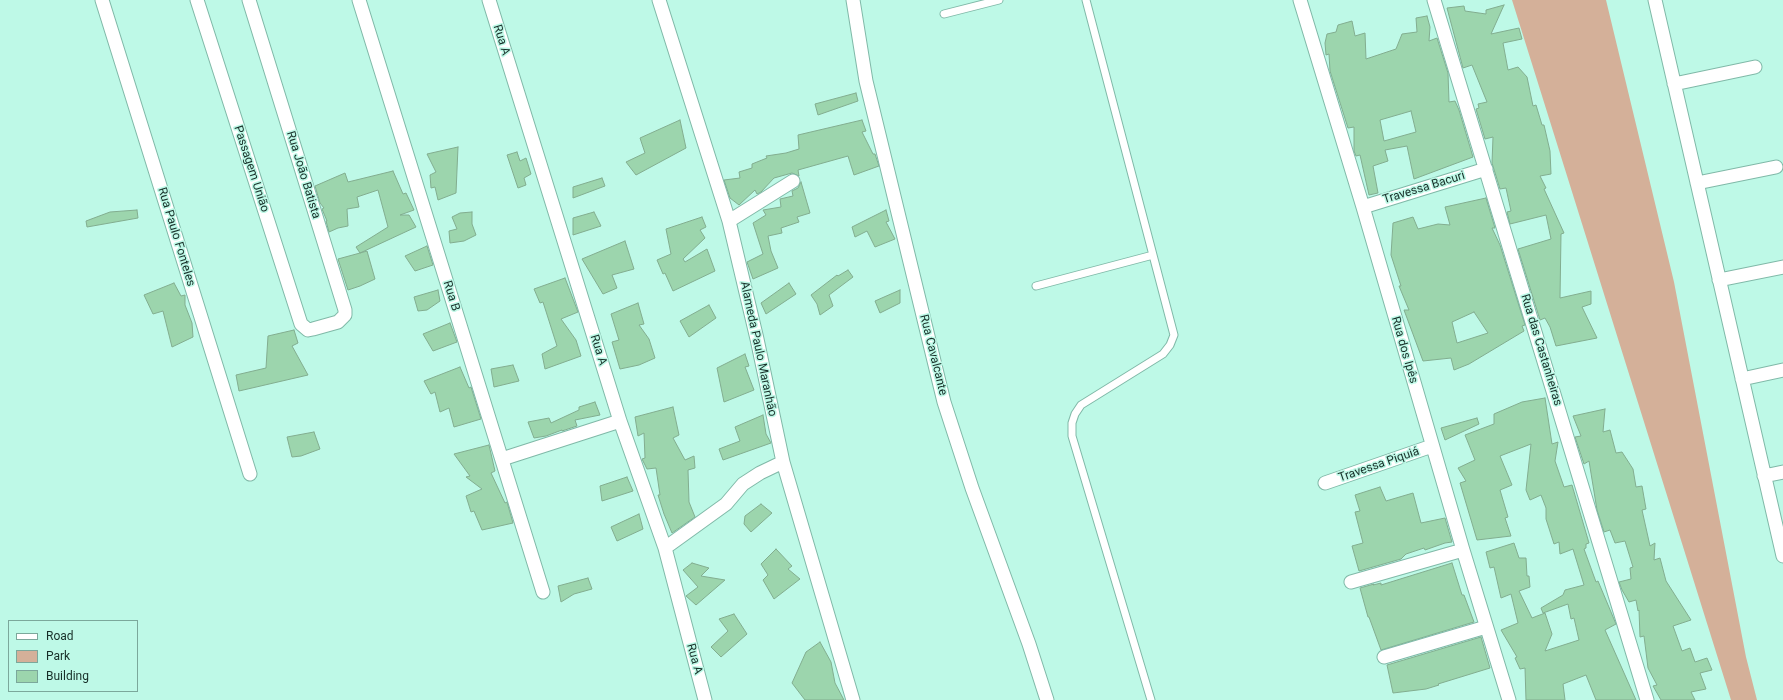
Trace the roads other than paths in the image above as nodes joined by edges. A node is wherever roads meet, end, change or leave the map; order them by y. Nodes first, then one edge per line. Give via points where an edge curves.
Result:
1 (102, 0) edge
2 (197, 0) edge
3 (249, 0) edge
4 (359, 0) edge
5 (489, 0) edge
6 (659, 0) edge
7 (853, 0) edge
8 (999, 0) edge
9 (1086, 0) edge
10 (1300, 0) edge
11 (1434, 0) edge
12 (1655, 0) edge
13 (944, 14) dead end
14 (1755, 68) dead end
15 (1674, 84) junction
16 (1776, 167) dead end
17 (1486, 169) junction
18 (793, 181) dead end
19 (1697, 183) junction
20 (1363, 207) junction
21 (728, 221) junction
22 (1153, 255) junction
23 (1783, 267) edge
24 (1719, 280) junction
25 (1036, 286) dead end
26 (313, 329) joint
27 (1783, 370) edge
28 (1742, 379) junction
29 (620, 421) junction
30 (1432, 446) junction
31 (502, 459) junction
32 (783, 462) junction
33 (1783, 472) edge
34 (250, 474) dead end
35 (1764, 476) junction
36 (1324, 483) dead end
37 (665, 548) junction
38 (1463, 550) junction
39 (1783, 556) edge
40 (1352, 582) dead end
41 (543, 592) dead end
42 (1486, 627) junction
43 (1384, 657) dead end
44 (704, 700) edge
45 (852, 700) edge
46 (1047, 700) edge
47 (1151, 700) edge
48 (1509, 700) edge
49 (1647, 700) edge

1 - 34 street, Rua Paulo Fonteles
2 - 26 street, Passagem União via 301,324 308,330
3 - 26 street, Rua João Batista via 345,310 345,315 338,322
4 - 31 street, Rua B
5 - 29 street, Rua A
6 - 21 street, Alameda Paulo Maranhão
7 - 46 street, Rua Cavalcante via 866,81 944,402
8 - 13 lane
9 - 22 lane
10 - 20 street, Rua dos Ipês
11 - 17 street, Rua das Castanheiras
12 - 15 street
14 - 15 street
15 - 19 street
16 - 19 street
17 - 20 street, Travessa Bacuri
17 - 49 street, Rua das Castanheiras
18 - 21 street
19 - 24 street
20 - 30 street, Rua dos Ipês
21 - 32 street, Alameda Paulo Maranhão via 757,339
22 - 25 lane
22 - 47 lane via 1174,334 1170,345 1163,354 1081,405 1073,418 1072,436
23 - 24 street
24 - 28 street
27 - 28 street
28 - 35 street
29 - 31 street
29 - 37 street, Rua A
30 - 36 street, Travessa Piquiá
30 - 38 street, Rua dos Ipês
31 - 41 street, Rua B
32 - 37 street via 743,484 726,504
32 - 45 street, Alameda Paulo Maranhão
33 - 35 street
35 - 39 street
37 - 44 street, Rua A
38 - 40 street
38 - 42 street, Rua dos Ipês
42 - 43 street
42 - 48 street, Rua dos Ipês

